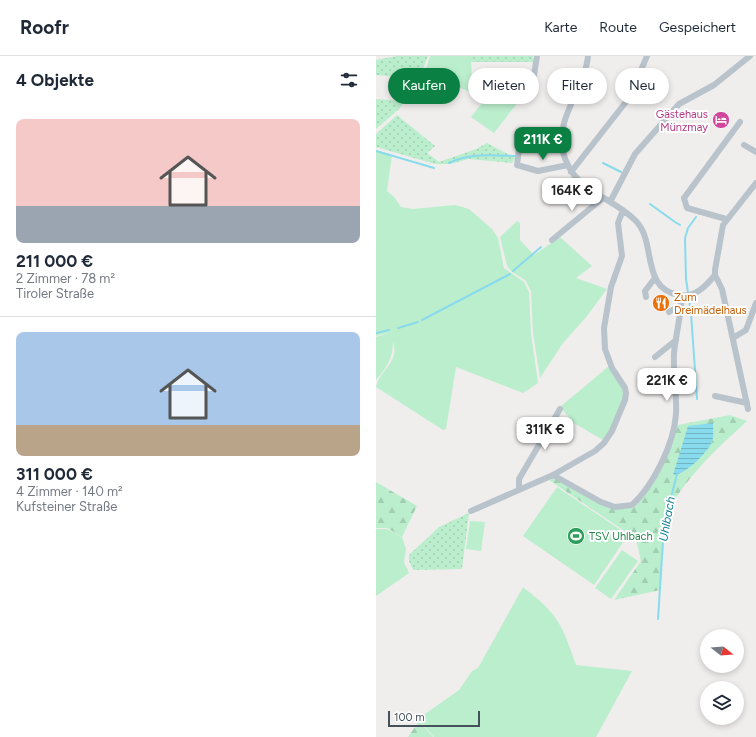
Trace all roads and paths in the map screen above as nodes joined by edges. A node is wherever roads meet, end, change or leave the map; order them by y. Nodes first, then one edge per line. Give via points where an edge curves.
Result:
1 (537, 56) edge
2 (588, 56) edge
3 (647, 56) edge
4 (750, 56) edge
5 (535, 68) edge
6 (740, 122) dead end
7 (744, 145) dead end
8 (520, 149) dead end
9 (756, 152) edge
10 (568, 165) junction
11 (572, 172) junction
12 (756, 183) edge
13 (603, 198) junction
14 (610, 202) junction
15 (623, 210) junction
16 (726, 219) junction
17 (552, 240) dead end
18 (715, 275) junction
19 (655, 278) junction
20 (683, 295) junction
21 (646, 297) dead end
22 (756, 303) edge
23 (681, 305) junction
24 (669, 312) dead end
25 (733, 338) junction
26 (676, 340) junction
27 (655, 357) dead end
28 (715, 396) dead end
29 (560, 409) dead end
30 (553, 475) junction
31 (519, 490) junction
32 (471, 510) dead end

1 - 5 street
2 - 10 street via 581,85 563,127 562,142
3 - 11 street via 629,98
4 - 14 street via 714,85 679,104 635,154
6 - 16 street via 684,198 687,208
7 - 9 street
8 - 10 street via 517,165 538,171
10 - 11 street
11 - 13 street via 584,185
12 - 16 street
13 - 14 street
13 - 17 street
14 - 15 street
15 - 19 street via 642,229
15 - 30 street via 618,223 622,256 610,294 604,328 605,349 612,368 625,388 625,400 604,443 595,452
16 - 18 street via 719,238
18 - 20 street via 706,286
18 - 25 street via 722,289
19 - 20 street via 663,288
19 - 21 street via 645,291
20 - 23 street
22 - 25 street via 746,330
23 - 24 street
23 - 26 street
25 - 28 street via 747,406
26 - 27 street
26 - 30 street via 675,424 648,488 632,506 615,507 601,502
29 - 31 street via 519,479
30 - 31 street
31 - 32 street

